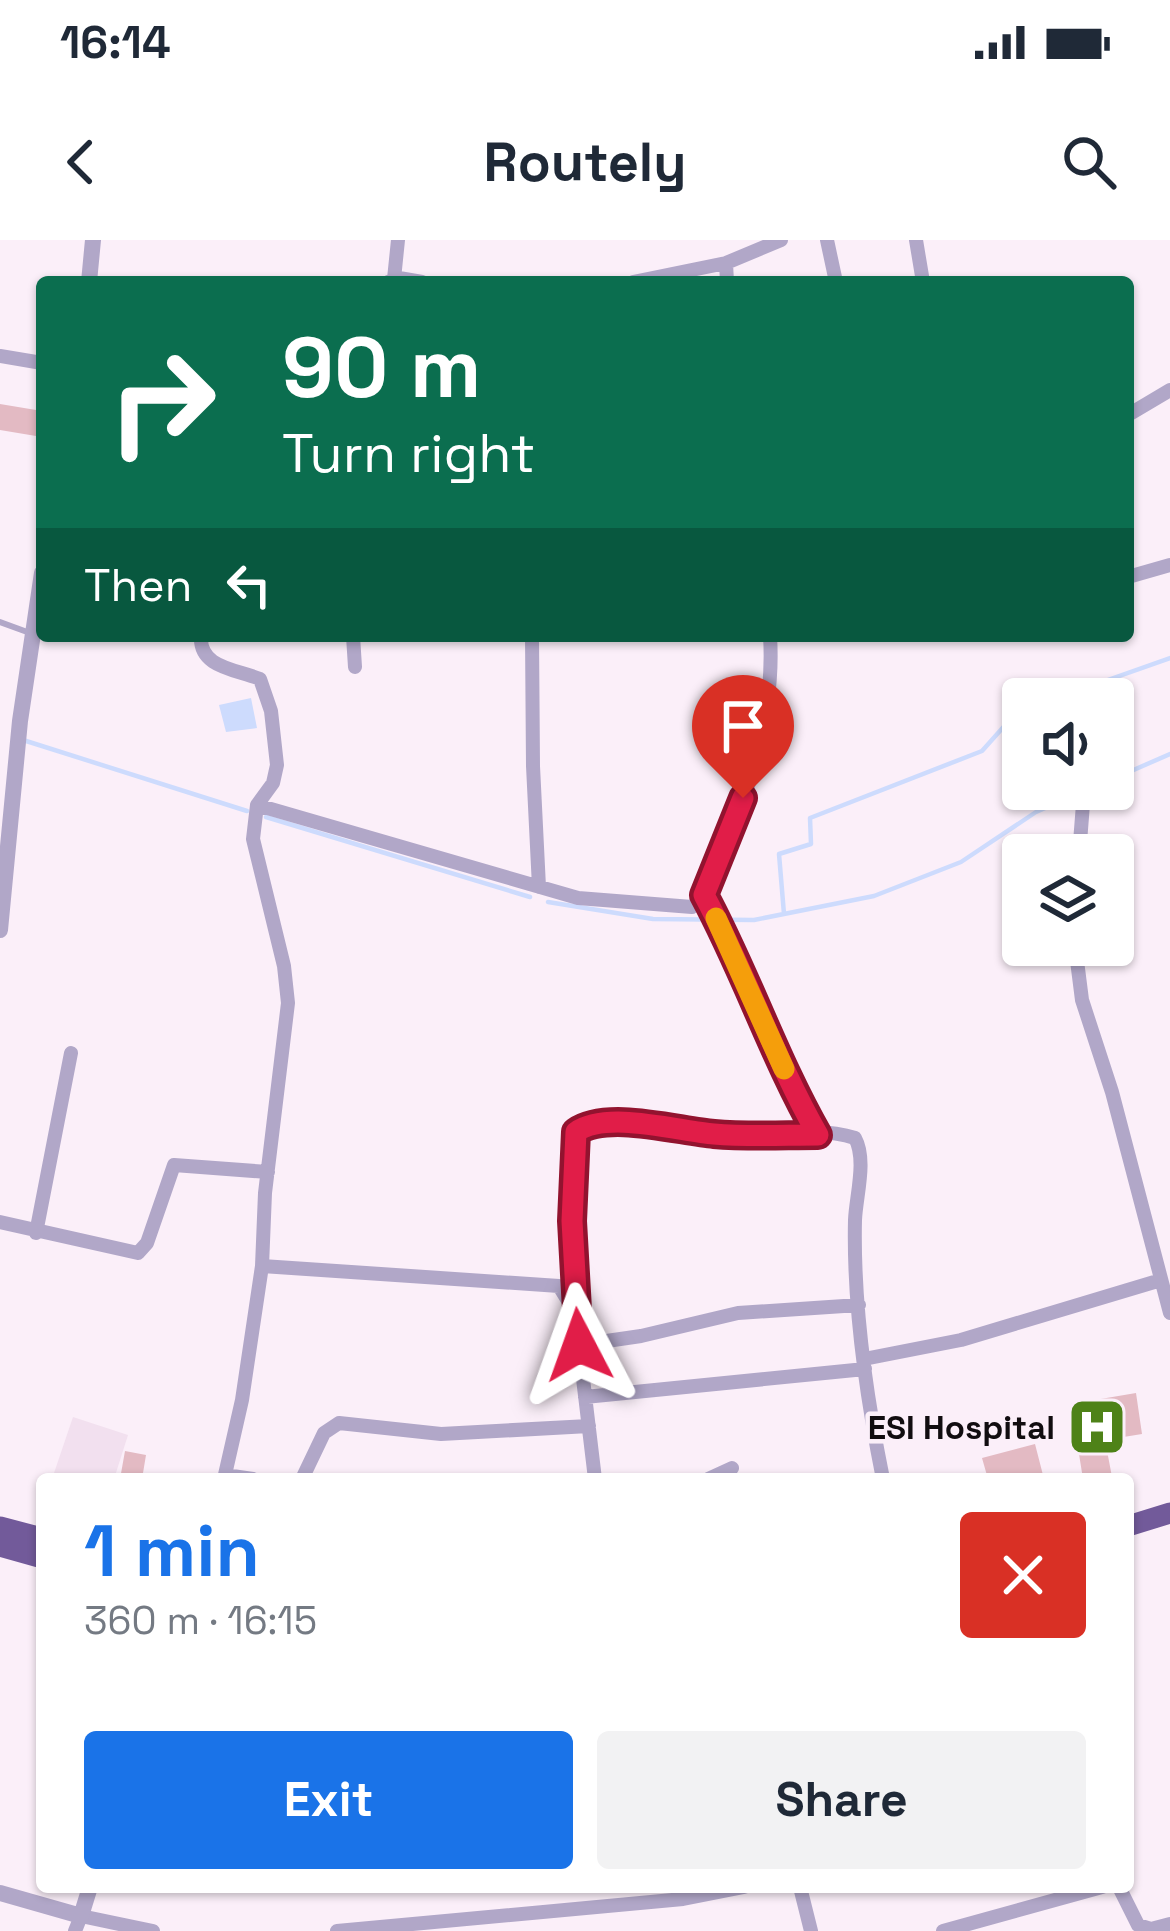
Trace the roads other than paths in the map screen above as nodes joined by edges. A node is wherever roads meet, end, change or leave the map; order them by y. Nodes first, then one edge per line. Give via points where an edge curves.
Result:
1 (93, 240) edge
2 (398, 240) edge
3 (781, 240) edge
4 (827, 240) edge
5 (916, 240) edge
6 (726, 263) junction
7 (90, 276) edge
8 (392, 276) edge
9 (662, 276) edge
10 (727, 276) edge
11 (835, 276) edge
12 (922, 276) edge
13 (0, 356) edge
14 (36, 362) edge
15 (1170, 390) edge
16 (1134, 412) edge
17 (1170, 565) edge
18 (1134, 575) edge
19 (36, 609) edge
20 (0, 622) edge
21 (32, 633) junction
22 (201, 642) edge
23 (353, 642) edge
24 (532, 642) edge
25 (770, 642) edge
26 (355, 667) dead end
27 (257, 805) junction
28 (539, 887) junction
29 (704, 895) junction
30 (0, 930) edge
31 (1078, 966) edge
32 (71, 1053) dead end
33 (818, 1135) junction
34 (268, 1172) junction
35 (0, 1222) edge
36 (36, 1233) junction
37 (262, 1266) junction
38 (1161, 1280) junction
39 (859, 1305) junction
40 (575, 1312) junction
41 (1170, 1313) edge
42 (579, 1345) junction
43 (865, 1364) junction
44 (585, 1396) junction
45 (589, 1426) junction
46 (732, 1468) dead end
47 (226, 1473) edge
48 (305, 1473) edge
49 (594, 1473) edge
50 (721, 1473) edge
51 (882, 1473) edge
52 (1170, 1513) edge
53 (1134, 1524) edge
54 (0, 1527) edge
55 (36, 1536) edge
56 (0, 1546) edge
57 (36, 1556) edge
58 (0, 1893) edge
59 (87, 1893) edge
60 (713, 1893) edge
61 (802, 1893) edge
62 (1080, 1893) edge
63 (1122, 1893) edge
64 (78, 1924) edge
65 (1170, 1924) edge
66 (394, 1928) edge
67 (153, 1931) edge
68 (337, 1931) edge
69 (811, 1931) edge
70 (943, 1931) edge

1 - 7 street
2 - 8 street
3 - 6 street
4 - 11 street
5 - 12 street
6 - 9 street
6 - 10 street
13 - 14 street
15 - 16 street
17 - 18 street
19 - 21 street
20 - 21 lane
21 - 30 street
22 - 27 street via 210,662 265,686 277,765
23 - 26 street
24 - 28 street
25 - 29 street via 756,760
27 - 28 street
27 - 34 street via 253,839 288,1003
28 - 29 street via 649,907 692,907
29 - 33 street
31 - 38 street
32 - 36 street
33 - 39 street via 859,1144
33 - 40 street via 622,1123 576,1132
34 - 36 street via 174,1165 138,1253
34 - 37 street
35 - 36 street
37 - 40 street via 548,1283 566,1293
37 - 47 street
38 - 41 street
38 - 43 street
39 - 42 street via 738,1313
39 - 43 street
40 - 42 street
42 - 44 street
43 - 44 street
43 - 51 street
44 - 45 street
45 - 48 street via 441,1434 339,1423 324,1433
45 - 49 street
46 - 50 street
52 - 53 highway
54 - 55 highway
56 - 57 highway
58 - 64 street
59 - 64 street
60 - 66 street
61 - 69 street
62 - 70 street
63 - 65 street via 1138,1925
64 - 67 street
66 - 68 street

